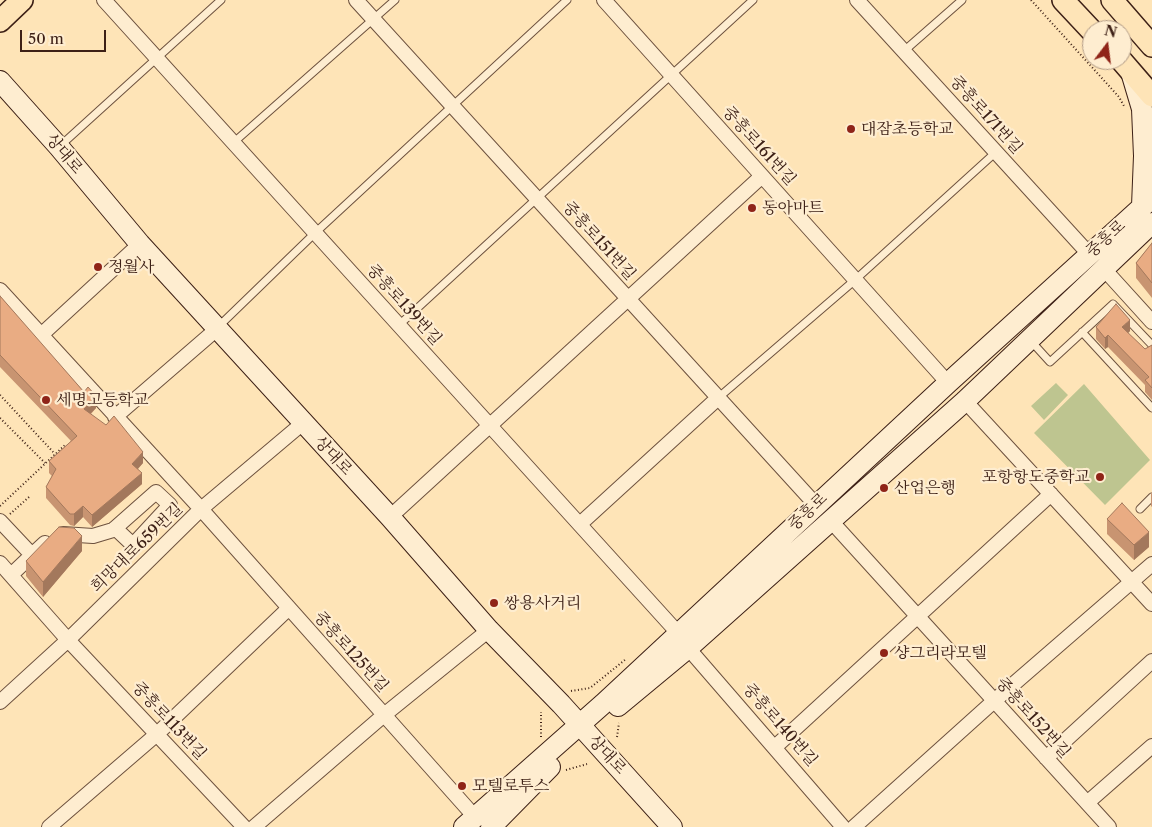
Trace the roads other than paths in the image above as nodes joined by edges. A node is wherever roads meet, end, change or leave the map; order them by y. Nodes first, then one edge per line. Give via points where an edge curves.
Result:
1 (22, 0) edge
2 (104, 0) edge
3 (221, 0) edge
4 (356, 0) edge
5 (395, 0) edge
6 (567, 0) edge
7 (604, 0) edge
8 (752, 0) edge
9 (858, 0) edge
10 (962, 0) edge
11 (1063, 0) edge
12 (1112, 0) edge
13 (373, 18) junction
14 (1082, 20) edge
15 (0, 21) edge
16 (1150, 40) edge
17 (904, 52) junction
18 (157, 58) junction
19 (1127, 70) edge
20 (1130, 70) edge
21 (671, 74) junction
22 (0, 81) edge
23 (1151, 94) edge
24 (453, 106) junction
25 (233, 142) junction
26 (60, 147) junction
27 (996, 152) junction
28 (762, 176) junction
29 (537, 199) junction
30 (1149, 209) edge
31 (315, 233) junction
32 (140, 244) junction
33 (1089, 254) junction
34 (1104, 269) junction
35 (856, 280) junction
36 (0, 290) edge
37 (629, 299) junction
38 (1152, 322) edge
39 (399, 325) junction
40 (218, 328) junction
41 (1082, 332) junction
42 (40, 336) junction
43 (1030, 339) junction
44 (1152, 345) edge
45 (948, 383) junction
46 (718, 398) junction
47 (965, 401) junction
48 (1152, 408) edge
49 (115, 417) junction
50 (303, 423) junction
51 (490, 426) junction
52 (1051, 494) junction
53 (1152, 497) edge
54 (816, 505) junction
55 (1140, 509) dead end
56 (201, 510) junction
57 (390, 517) junction
58 (831, 521) junction
59 (1, 522) edge
60 (580, 524) junction
61 (115, 528) junction
62 (148, 528) junction
63 (164, 545) junction
64 (32, 555) junction
65 (0, 563) edge
66 (1152, 564) edge
67 (11, 575) junction
68 (1132, 582) junction
69 (1152, 604) edge
70 (289, 608) junction
71 (918, 616) junction
72 (489, 630) junction
73 (68, 640) junction
74 (683, 640) junction
75 (1152, 661) edge
76 (994, 701) junction
77 (0, 702) edge
78 (384, 715) junction
79 (583, 729) junction
80 (156, 734) junction
81 (1152, 746) edge
82 (775, 747) junction
83 (1046, 758) junction
84 (1087, 803) junction
85 (477, 824) edge
86 (49, 827) edge
87 (244, 827) edge
88 (254, 827) edge
89 (672, 827) edge
90 (844, 827) edge
91 (854, 827) edge
92 (1109, 827) edge

1 - 15 main road
2 - 18 street, 중흥로139번길
3 - 18 lane
4 - 13 street, 중흥로151번길
5 - 13 lane
6 - 24 lane
7 - 21 street, 중흥로161번길
8 - 21 lane
9 - 17 street, 중흥로171번길
10 - 17 lane
11 - 14 main road
12 - 16 main road
13 - 24 street, 중흥로151번길
13 - 25 lane
17 - 27 street, 중흥로171번길
18 - 25 street, 중흥로139번길
18 - 26 lane
19 - 30 main road via 1142,109
20 - 23 main road
21 - 28 street, 중흥로161번길
21 - 29 lane
22 - 26 main road, 상대로
24 - 29 street, 중흥로151번길
24 - 31 lane
25 - 31 street, 중흥로139번길
26 - 32 main road, 상대로
27 - 33 street, 중흥로171번길
27 - 35 lane
28 - 35 street, 중흥로161번길
28 - 37 street
29 - 37 street, 중흥로151번길
29 - 39 lane
30 - 33 main road, 중흥로
30 - 34 main road, 중흥로
31 - 39 street, 중흥로139번길
31 - 40 lane
32 - 40 main road, 상대로
32 - 42 street
33 - 45 main road, 중흥로
34 - 38 street
34 - 43 main road, 중흥로
35 - 45 street, 중흥로161번길
35 - 46 lane
36 - 42 street, 중흥로125번길
37 - 46 street, 중흥로151번길
37 - 51 street
39 - 51 street, 중흥로139번길
40 - 49 street
40 - 50 main road, 상대로
41 - 43 lane via 1050,362
41 - 44 lane via 1113,304
41 - 48 lane
42 - 49 street, 중흥로125번길
43 - 47 main road, 중흥로
45 - 54 main road, 중흥로
46 - 54 street, 중흥로151번길
46 - 60 street
47 - 52 street
47 - 58 main road, 중흥로
49 - 56 street, 중흥로125번길
50 - 56 street, 희망대로659번길
50 - 57 main road, 상대로
51 - 57 street
51 - 60 street, 중흥로139번길
52 - 68 street
52 - 71 street
53 - 55 lane
54 - 74 main road, 중흥로
56 - 63 street, 희망대로659번길
56 - 70 street, 중흥로125번길
57 - 72 main road, 상대로
58 - 71 street, 중흥로152번길
58 - 74 main road, 중흥로
59 - 64 street
60 - 74 street, 중흥로139번길
61 - 62 street via 133,545
61 - 62 street via 156,492 170,505
61 - 64 street via 93,536 56,533
62 - 63 street
63 - 73 street, 희망대로659번길
64 - 67 street
65 - 67 street, 중흥로113번길
66 - 68 street
67 - 73 street, 중흥로113번길
68 - 69 street
68 - 76 street
70 - 78 street, 중흥로125번길
70 - 80 street
71 - 76 street, 중흥로152번길
71 - 82 street
72 - 78 street
72 - 79 main road, 상대로
73 - 77 street, 희망대로659번길
73 - 80 street, 중흥로113번길
74 - 79 main road, 중흥로
74 - 82 street, 중흥로140번길
75 - 83 street
76 - 83 street, 중흥로152번길
76 - 91 street
78 - 85 street, 중흥로125번길
78 - 88 street
79 - 85 main road, 중흥로
79 - 89 main road, 상대로
80 - 86 street
80 - 87 street, 중흥로113번길
81 - 84 street
82 - 90 street, 중흥로140번길
83 - 84 street, 중흥로152번길
84 - 92 street, 중흥로152번길

